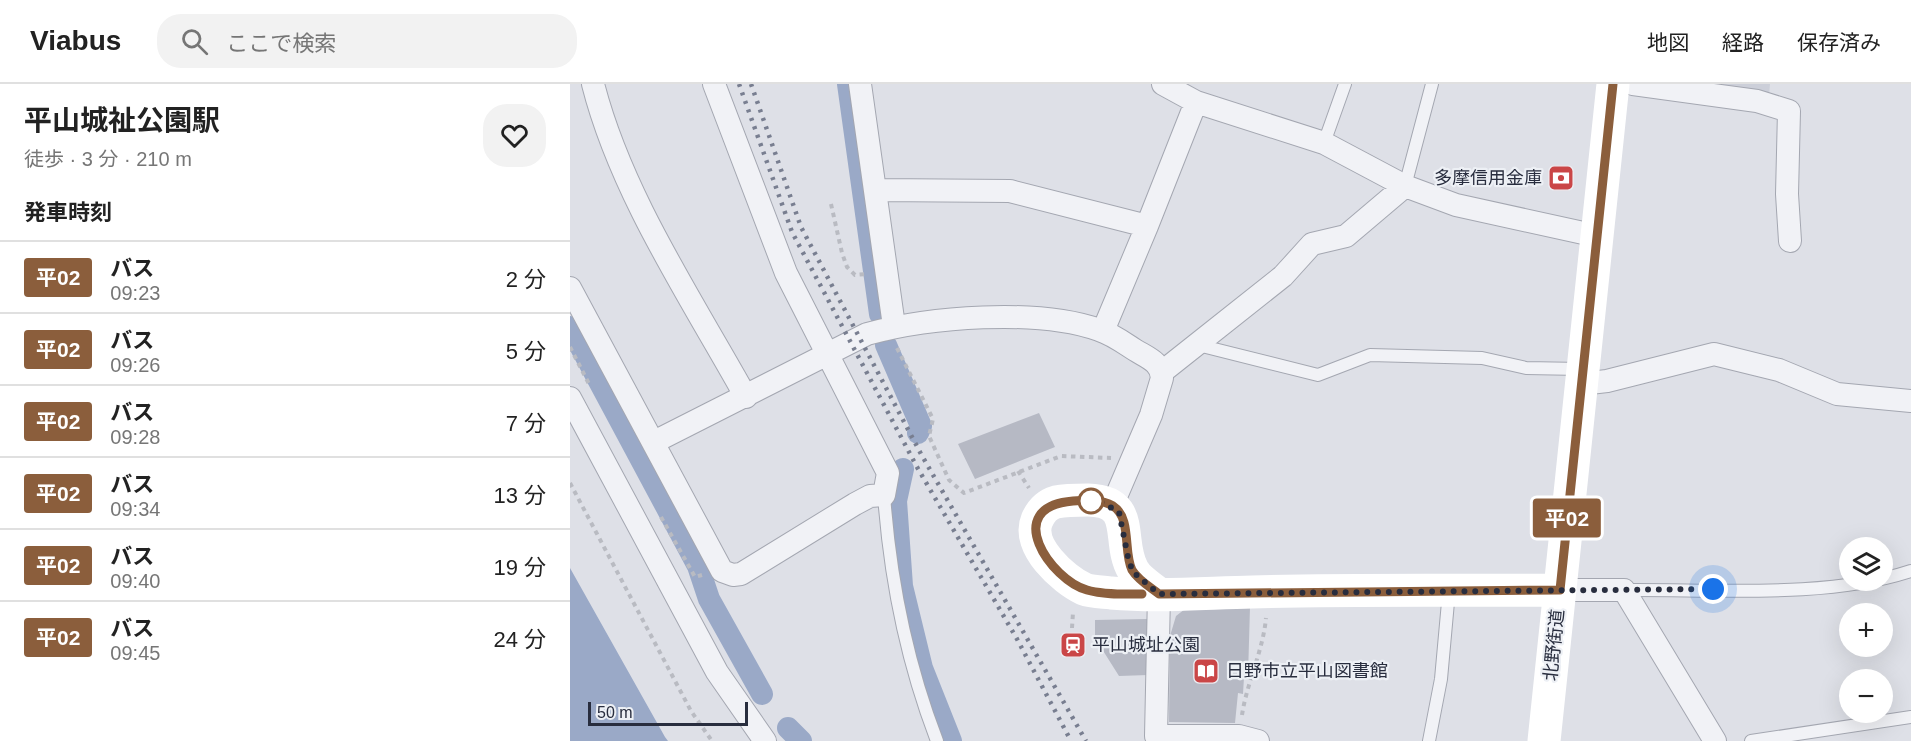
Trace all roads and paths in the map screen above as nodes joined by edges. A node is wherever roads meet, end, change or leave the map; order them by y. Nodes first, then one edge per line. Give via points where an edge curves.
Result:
1 (593, 84) edge
2 (714, 84) edge
3 (860, 84) edge
4 (1162, 84) edge
5 (1345, 84) edge
6 (1432, 84) edge
7 (1612, 84) edge
8 (1633, 84) edge
9 (1196, 102) junction
10 (1324, 143) junction
11 (1406, 186) junction
12 (876, 190) junction
13 (831, 204) dead end
14 (1146, 226) junction
15 (1597, 236) junction
16 (1790, 241) dead end
17 (869, 274) dead end
18 (570, 288) edge
19 (1103, 331) junction
20 (895, 334) junction
21 (1198, 345) junction
22 (827, 355) junction
23 (1162, 372) junction
24 (1582, 376) junction
25 (746, 397) junction
26 (570, 398) edge
27 (1911, 401) edge
28 (654, 442) junction
29 (1120, 461) dead end
30 (1018, 471) junction
31 (570, 483) edge
32 (1029, 488) dead end
33 (884, 495) junction
34 (1112, 506) junction
35 (1911, 571) edge
36 (1449, 590) junction
37 (1560, 590) junction
38 (1623, 590) junction
39 (1159, 594) junction
40 (1073, 612) dead end
41 (1266, 616) dead end
42 (1072, 628) dead end
43 (1911, 717) edge
44 (1249, 738) edge
45 (712, 741) edge
46 (765, 741) edge
47 (937, 741) edge
48 (1429, 741) edge
49 (1544, 741) edge
50 (1715, 741) edge
51 (1751, 741) edge

1 - 25 street via 629,186
2 - 22 street via 786,273
3 - 12 street
4 - 9 street
5 - 10 lane
6 - 11 lane
7 - 15 street, 北野街道
8 - 16 street via 1757,100 1789,111
9 - 10 street
9 - 14 street
10 - 11 street
11 - 15 street via 1456,205
11 - 21 street via 1346,236 1312,244 1283,276
12 - 14 street via 1010,191
12 - 20 street
13 - 17 path via 847,267 855,275
14 - 19 street
15 - 24 street, 北野街道
18 - 28 street
19 - 20 street via 1019,318 968,318
19 - 23 street via 1155,362
20 - 22 street via 867,334
20 - 30 path via 933,419 929,436 949,480 964,493
21 - 23 street
21 - 24 lane via 1318,375 1370,355 1482,358
22 - 25 street
22 - 33 street via 888,473
23 - 34 street via 1150,415
24 - 27 street via 1607,381 1714,354 1779,370 1837,394
24 - 37 street, 北野街道
25 - 28 street
26 - 46 street via 717,672
28 - 33 street via 718,567 727,574 741,574 855,504 870,496
29 - 30 path via 1061,456
30 - 32 path
31 - 45 path via 691,711
33 - 47 lane via 910,657
34 - 39 street via 1123,521 1134,573
34 - 39 street via 1099,501 1055,502 1042,510 1036,524 1036,541 1068,579 1086,590
35 - 38 lane via 1883,580 1826,588
36 - 37 street
36 - 39 street
36 - 48 lane via 1441,679
37 - 38 street
37 - 49 street, 北野街道
38 - 50 street
39 - 44 street via 1156,735
40 - 42 path
41 - 44 path via 1264,636 1245,697
43 - 51 lane

